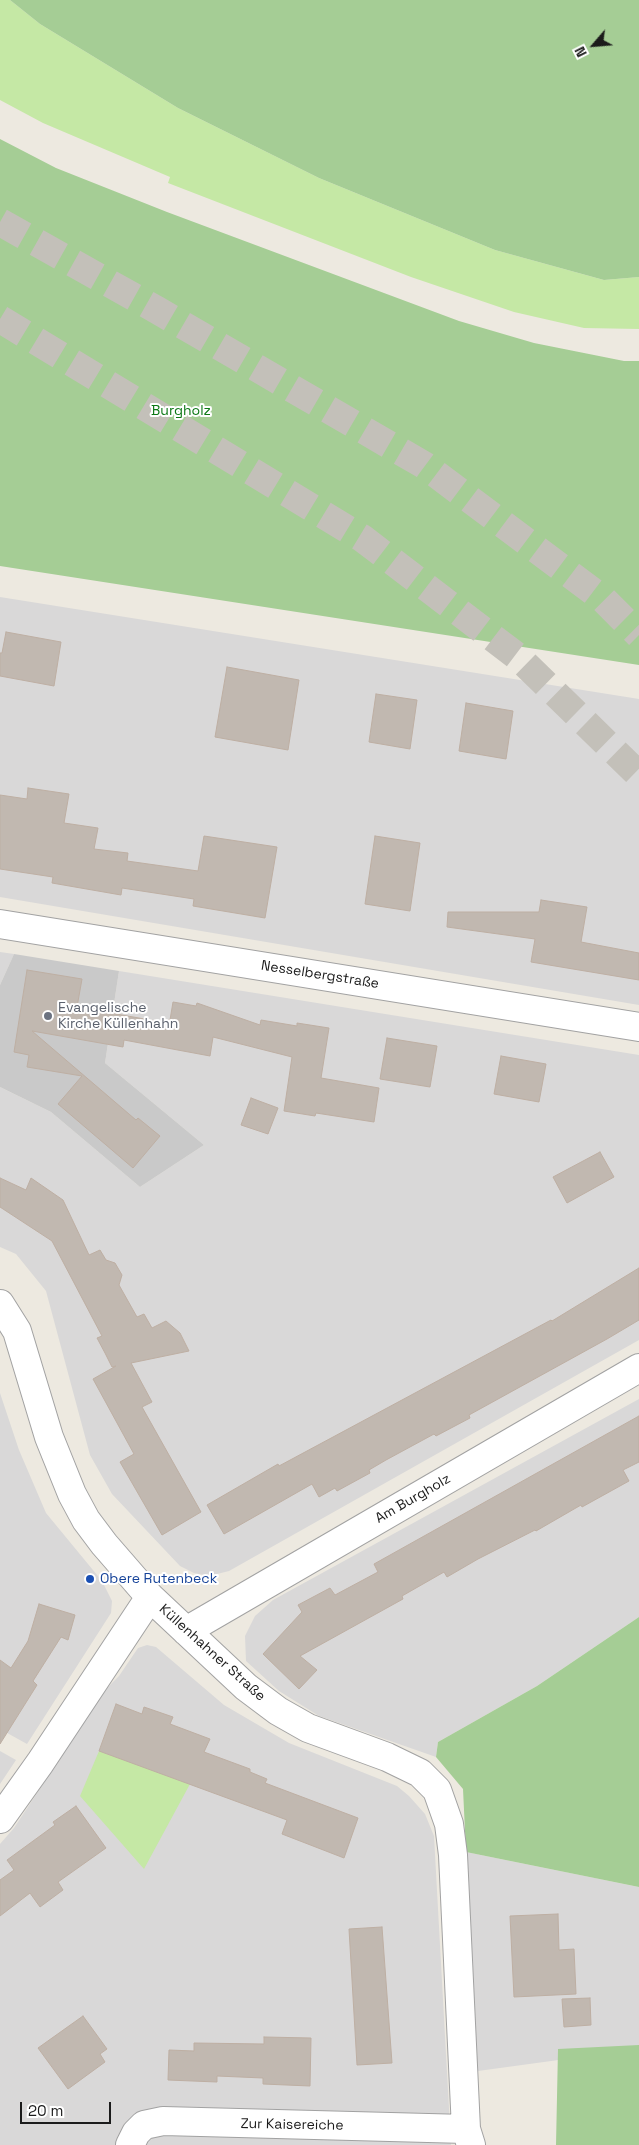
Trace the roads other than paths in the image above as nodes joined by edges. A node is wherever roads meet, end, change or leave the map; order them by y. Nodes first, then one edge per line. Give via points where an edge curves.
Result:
1 (0, 924) edge
2 (639, 1027) edge
3 (0, 1304) edge
4 (639, 1368) edge
5 (150, 1598) junction
6 (186, 1631) junction
7 (437, 1790) joint
8 (0, 1819) edge
9 (468, 2137) edge
10 (130, 2145) edge

1 - 2 street, Nesselbergstraße
3 - 5 street, Küllenhahner Straße via 17,1331 49,1437 72,1494 104,1544
4 - 6 street, Am Burgholz
5 - 6 street, Küllenhahner Straße
5 - 8 street
6 - 7 street, Küllenhahner Straße via 246,1687 278,1711 308,1728 420,1773
7 - 9 street, Zur Kaisereiche via 449,1824 454,1855
9 - 10 street, Zur Kaisereiche via 163,2121 144,2125

